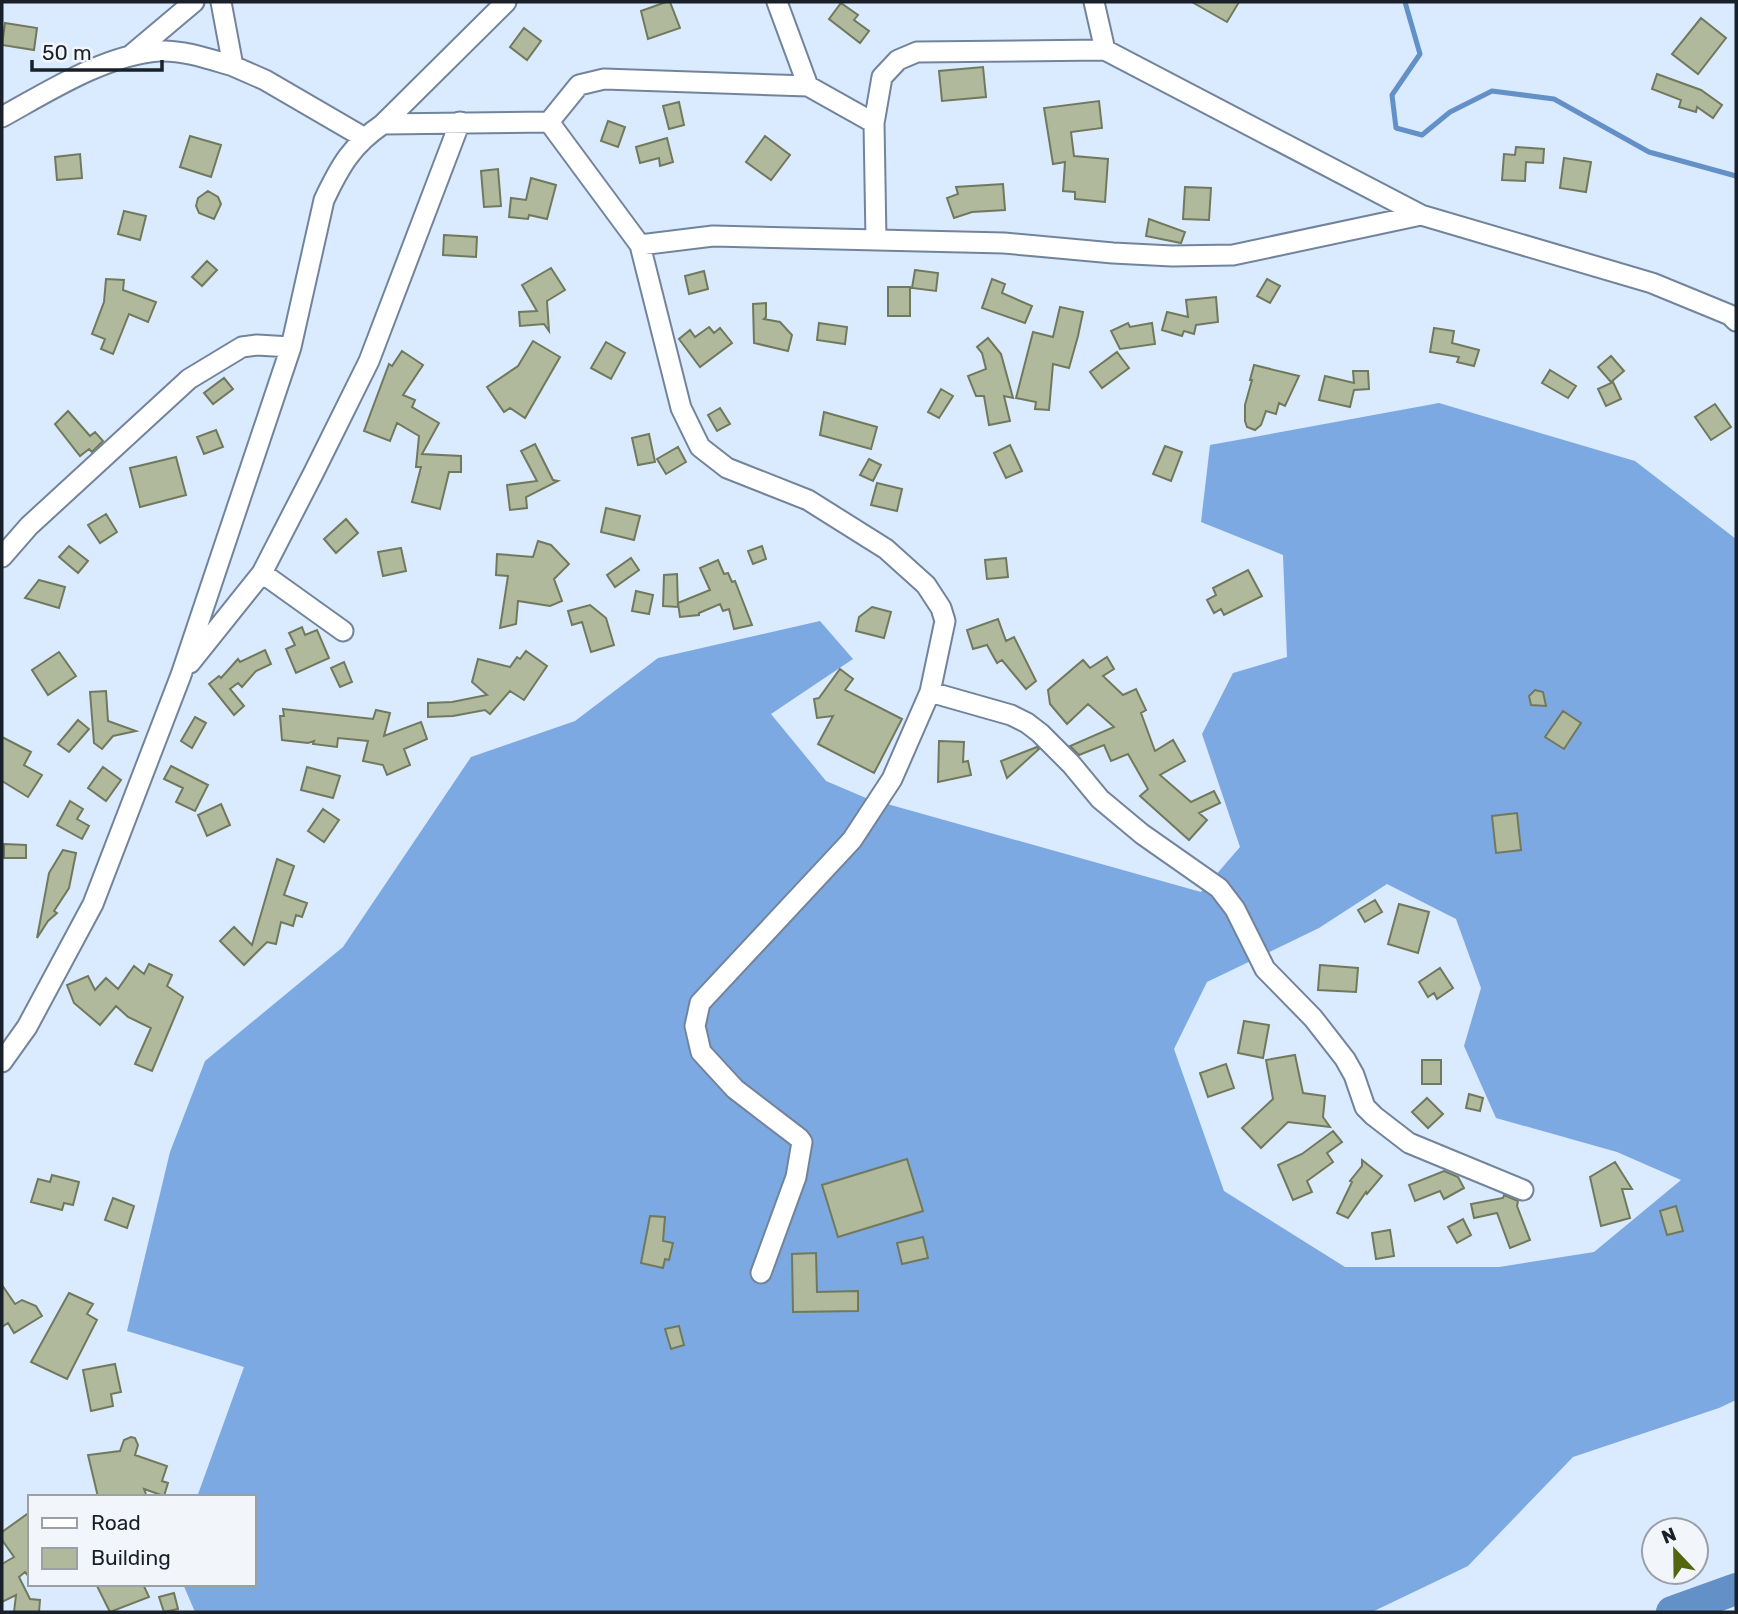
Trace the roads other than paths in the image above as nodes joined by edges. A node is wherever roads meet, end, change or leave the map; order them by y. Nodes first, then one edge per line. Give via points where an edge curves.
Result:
1 (194, 2) edge
2 (221, 2) edge
3 (506, 2) edge
4 (777, 2) edge
5 (1094, 2) edge
6 (1105, 50) junction
7 (131, 55) junction
8 (233, 66) junction
9 (808, 86) junction
10 (2, 117) edge
11 (460, 122) junction
12 (549, 122) junction
13 (874, 123) junction
14 (383, 124) junction
15 (363, 137) junction
16 (1421, 215) junction
17 (876, 240) junction
18 (640, 245) junction
19 (1736, 321) edge
20 (291, 347) junction
21 (2, 557) edge
22 (262, 573) junction
23 (343, 631) dead end
24 (181, 675) junction
25 (930, 692) junction
26 (2, 1062) edge
27 (1523, 1190) dead end
28 (761, 1273) dead end

1 - 7 street
2 - 8 street
3 - 14 street
4 - 9 street
5 - 6 street
6 - 13 street via 906,54 882,77
6 - 16 street
7 - 8 street via 175,52
7 - 10 street
8 - 15 street
9 - 12 street via 604,79 579,85
9 - 13 street
11 - 12 street
11 - 14 street
11 - 22 street via 369,361
12 - 18 street
13 - 17 street
14 - 15 street
15 - 20 street via 346,157 324,200
16 - 17 street via 1233,255 1172,256 1004,243
16 - 19 street via 1652,283
17 - 18 street via 713,236
18 - 25 street via 681,408 700,447 727,468 808,500 886,549 926,585 945,621
20 - 21 street via 242,347 189,379 29,526
20 - 24 street
22 - 23 street
22 - 24 street
24 - 26 street via 93,904 27,1027
25 - 27 street via 1027,723 1100,799 1219,888 1235,909 1265,970 1313,1018 1345,1059 1365,1107 1374,1116 1409,1143
25 - 28 street via 892,779 852,840 700,1003 696,1014 701,1052 735,1089 802,1142 796,1177

